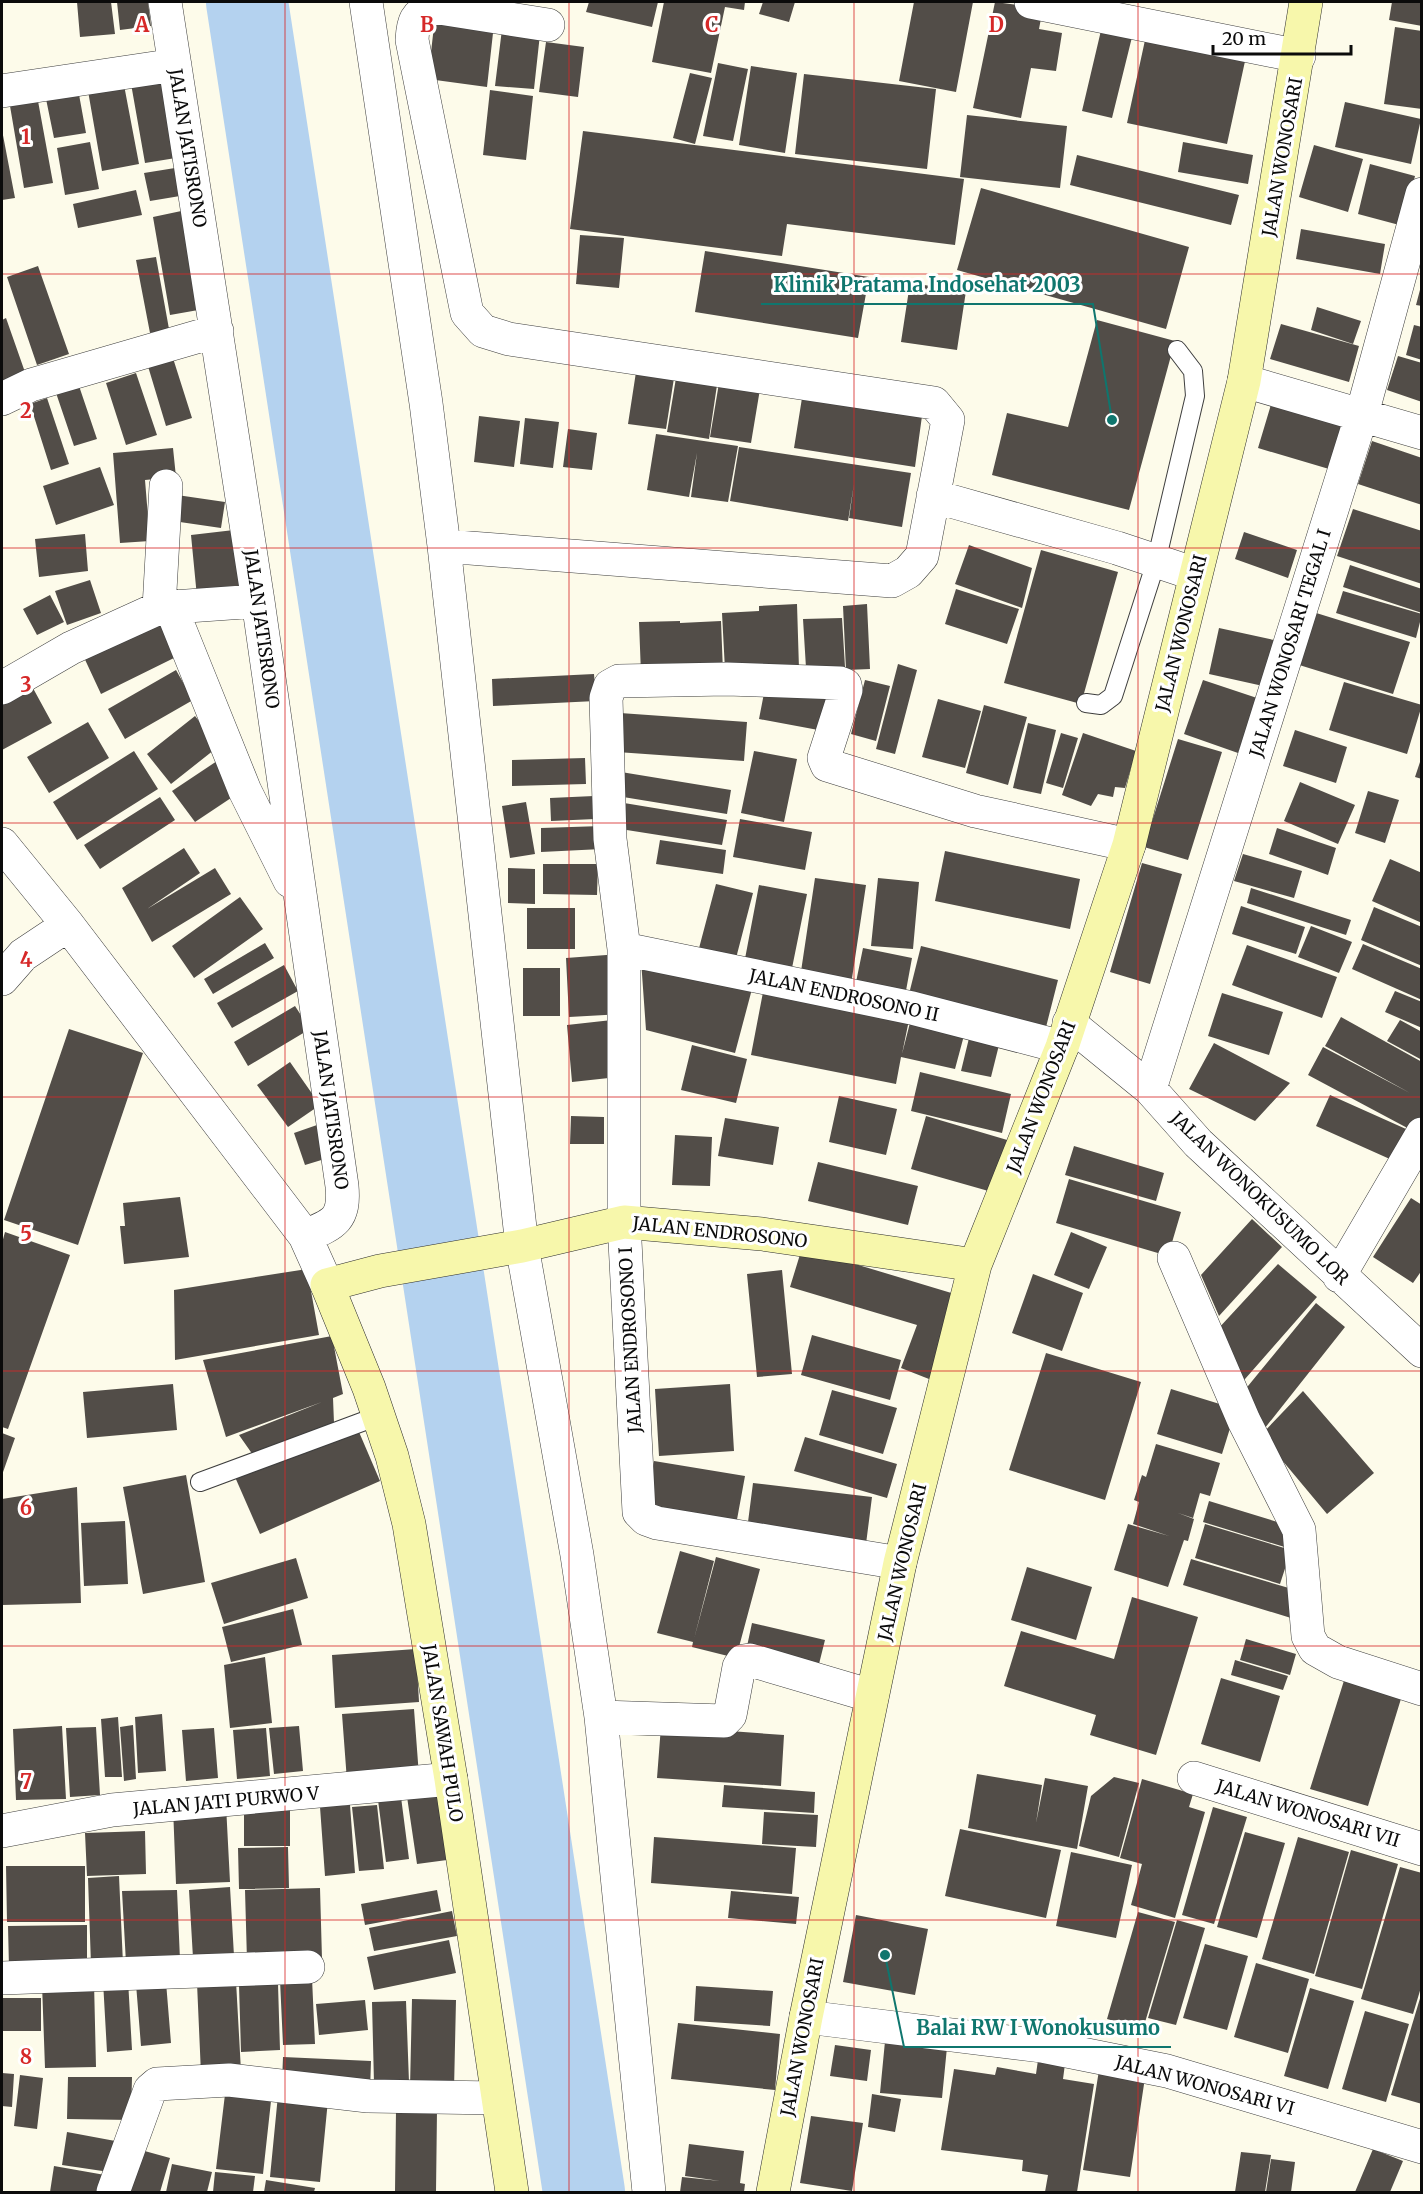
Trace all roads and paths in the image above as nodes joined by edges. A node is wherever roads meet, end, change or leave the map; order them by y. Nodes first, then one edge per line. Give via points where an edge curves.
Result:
1 (165, 2) edge
2 (366, 2) edge
3 (1030, 2) edge
4 (1306, 2) edge
5 (548, 25) dead end
6 (1299, 56) junction
7 (175, 65) junction
8 (2, 91) edge
9 (1422, 194) edge
10 (217, 331) junction
11 (1177, 350) dead end
12 (1244, 381) junction
13 (2, 399) edge
14 (1362, 414) junction
15 (1422, 433) edge
16 (166, 486) dead end
17 (933, 496) junction
18 (444, 546) junction
19 (1156, 562) junction
20 (1196, 574) junction
21 (258, 601) junction
22 (165, 606) junction
23 (2, 688) edge
24 (1086, 703) dead end
25 (2, 844) edge
26 (1129, 845) junction
27 (303, 907) junction
28 (68, 926) junction
29 (624, 949) junction
30 (2, 979) edge
31 (1066, 1035) junction
32 (1150, 1089) junction
33 (1422, 1134) edge
34 (624, 1222) junction
35 (305, 1236) junction
36 (510, 1247) junction
37 (1174, 1258) dead end
38 (975, 1265) junction
39 (1339, 1276) junction
40 (327, 1285) junction
41 (1422, 1351) edge
42 (378, 1416) junction
43 (200, 1482) dead end
44 (900, 1563) junction
45 (1422, 1689) edge
46 (872, 1696) junction
47 (601, 1717) junction
48 (1194, 1778) dead end
49 (451, 1779) junction
50 (2, 1831) edge
51 (1422, 1849) edge
52 (308, 1967) dead end
53 (2, 1978) edge
54 (806, 2017) junction
55 (497, 2098) junction
56 (1422, 2147) edge
57 (113, 2193) edge
58 (512, 2193) edge
59 (649, 2193) edge
60 (773, 2193) edge

1 - 7 street, JALAN JATISRONO
2 - 18 street
3 - 6 street
4 - 6 main road, JALAN WONOSARI
5 - 17 street via 433,8 420,12 413,23 412,40 467,313 483,331 509,339 934,403 948,420
6 - 12 main road, JALAN WONOSARI
7 - 8 street
7 - 10 street, JALAN JATISRONO
9 - 14 street, JALAN WONOSARI TEGAL I
10 - 13 street via 31,385
10 - 21 street, JALAN JATISRONO
11 - 19 lane via 1193,371 1195,396
12 - 14 street
12 - 20 main road, JALAN WONOSARI
14 - 15 street
14 - 32 street, JALAN WONOSARI TEGAL I
16 - 22 street
17 - 18 street via 922,556 908,572 892,581
17 - 19 street
18 - 36 street
19 - 20 street
19 - 24 lane via 1113,696 1101,705
20 - 26 main road, JALAN WONOSARI
21 - 22 street
21 - 27 street, JALAN JATISRONO
22 - 23 street via 71,648
22 - 27 street via 245,791
25 - 28 street
26 - 29 street, JALAN ENDROSONO I via 975,811 827,765 824,758 846,690 840,683 620,681 610,686 606,698 610,838
26 - 31 main road, JALAN WONOSARI
27 - 35 street, JALAN JATISRONO via 343,1202 339,1216 330,1226
28 - 30 street via 23,955
28 - 35 street
29 - 31 street, JALAN ENDROSONO II
29 - 34 street, JALAN ENDROSONO I
31 - 32 street, JALAN WONOKUSUMO LOR
31 - 38 main road, JALAN WONOSARI
32 - 39 street, JALAN WONOKUSUMO LOR via 1198,1143
33 - 39 street
34 - 36 main road, JALAN ENDROSONO
34 - 38 main road, JALAN ENDROSONO via 762,1234
34 - 44 street, JALAN ENDROSONO I via 639,1512 646,1520 657,1523
35 - 40 street
36 - 40 main road, JALAN ENDROSONO via 380,1270
36 - 47 street via 577,1556
37 - 45 street via 1244,1421 1299,1530 1308,1636 1315,1649 1338,1662
38 - 44 main road, JALAN WONOSARI
39 - 41 street, JALAN WONOKUSUMO LOR
40 - 42 main road, JALAN SAWAH PULO
42 - 43 lane
42 - 49 main road, JALAN SAWAH PULO via 409,1524
44 - 46 main road, JALAN WONOSARI
46 - 47 street via 750,1660 739,1667 730,1715 724,1721
46 - 54 main road, JALAN WONOSARI
47 - 59 street
48 - 51 street, JALAN WONOSARI VII
49 - 50 street, JALAN JATI PURWO V via 112,1810
49 - 55 main road, JALAN SAWAH PULO
52 - 53 street
54 - 56 street, JALAN WONOSARI VI via 1042,2046 1155,2069
54 - 60 main road, JALAN WONOSARI
55 - 57 street via 368,2096 229,2080 156,2084 150,2090
55 - 58 main road, JALAN SAWAH PULO

